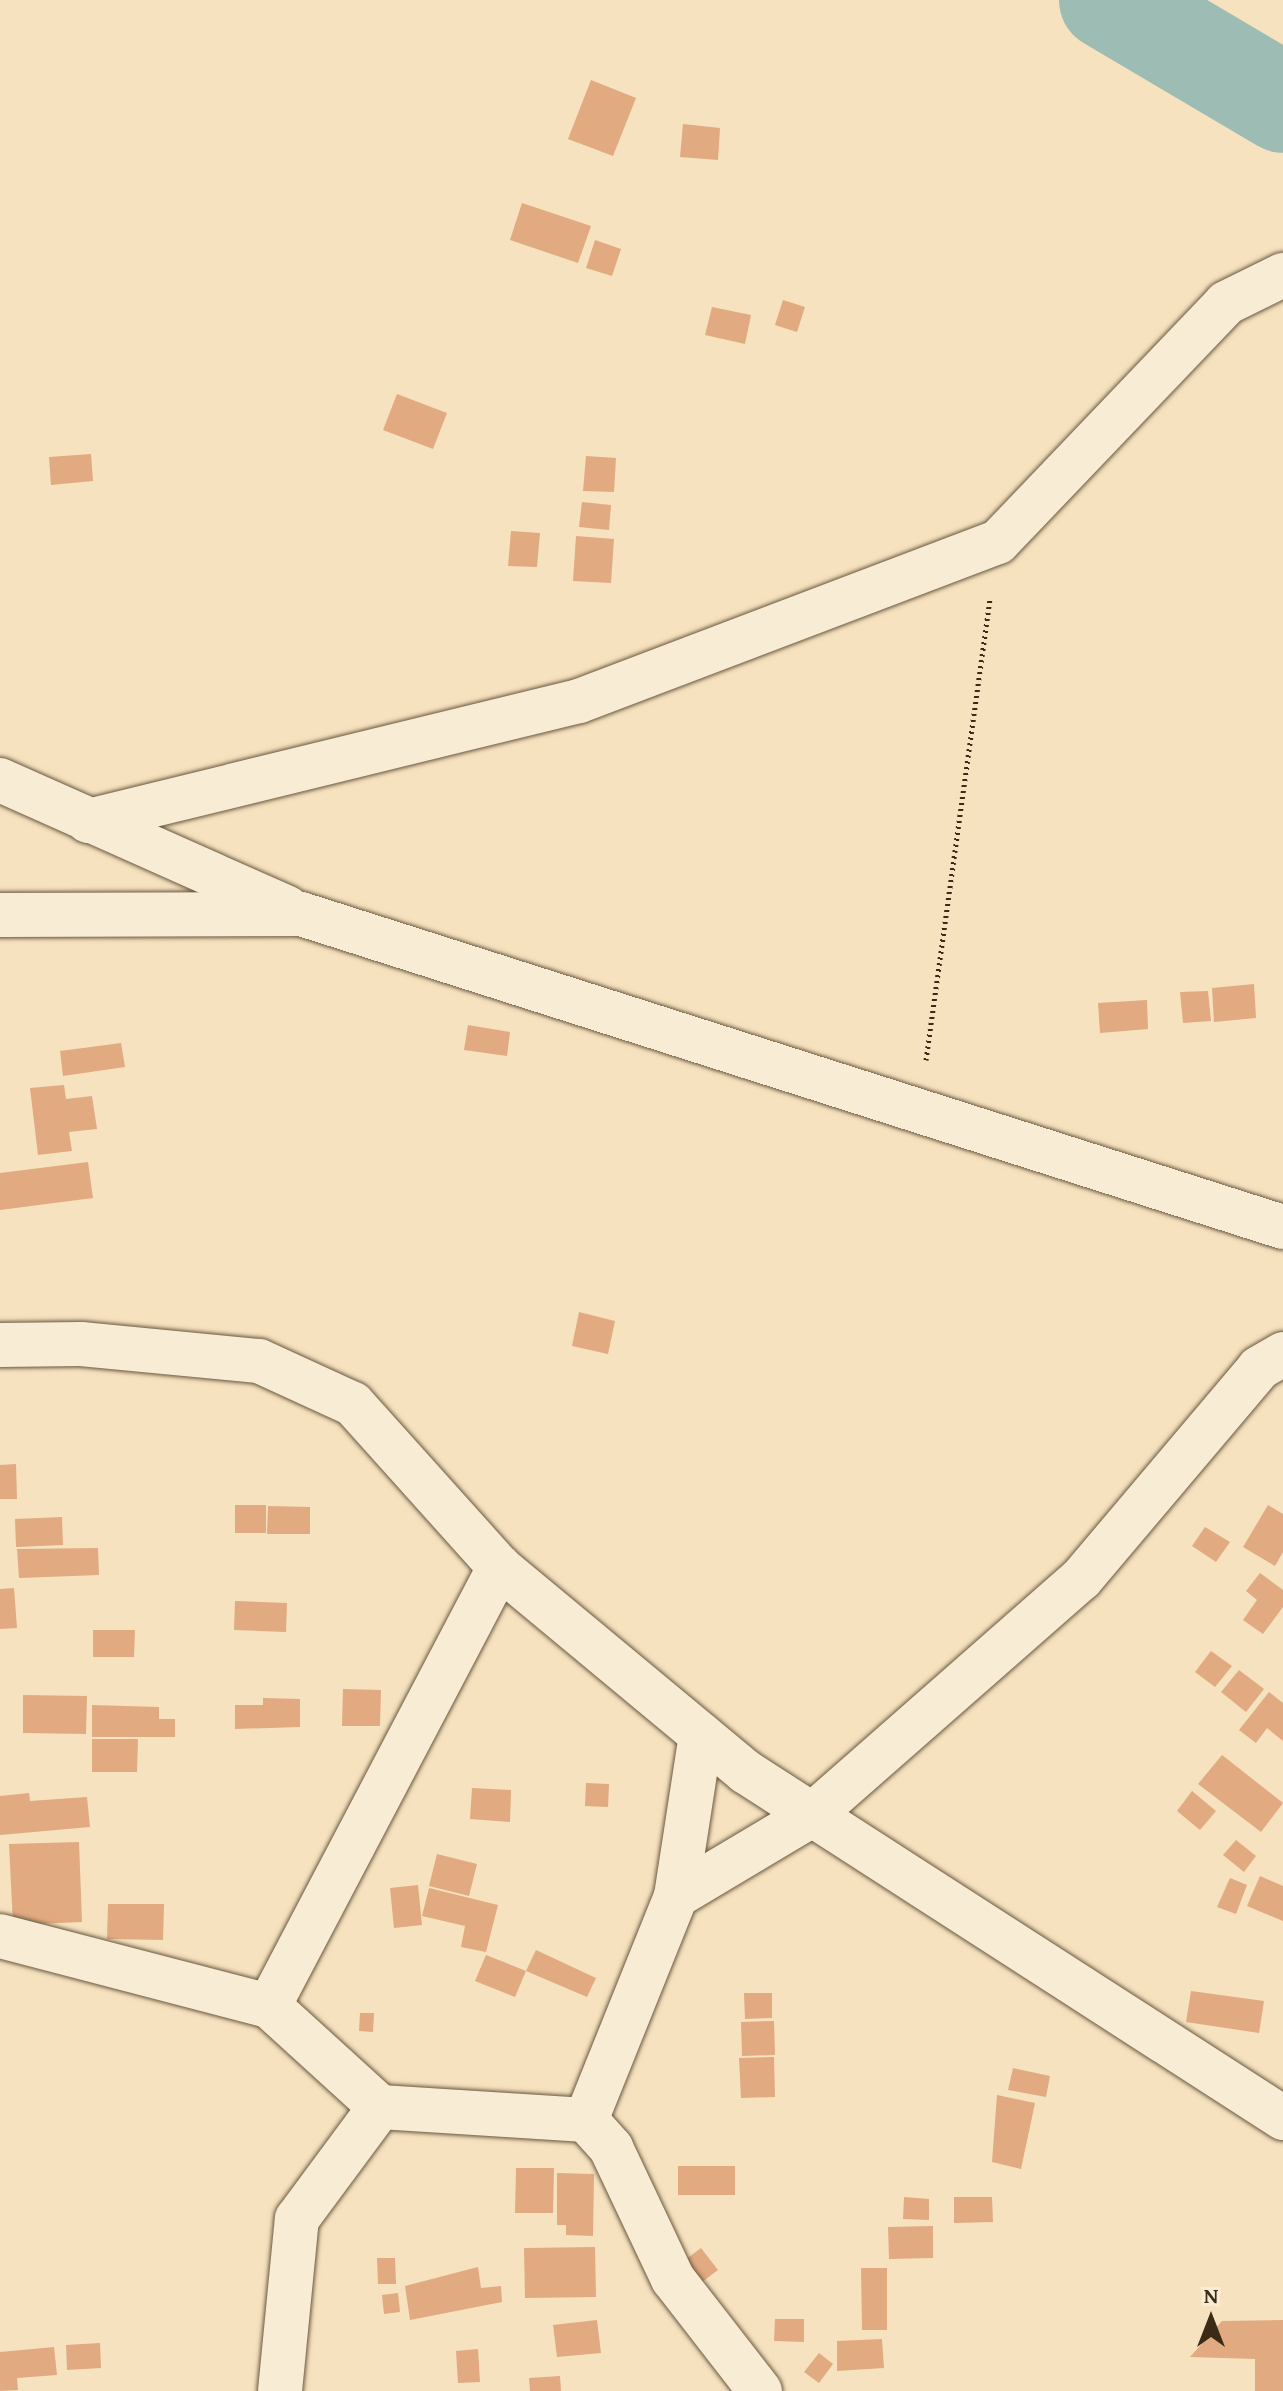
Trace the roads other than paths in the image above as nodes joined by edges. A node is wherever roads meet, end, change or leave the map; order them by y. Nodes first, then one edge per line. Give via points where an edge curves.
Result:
1 (1283, 275) edge
2 (0, 780) edge
3 (88, 821) junction
4 (301, 914) junction
5 (0, 915) edge
6 (1283, 1227) edge
7 (0, 1345) edge
8 (1283, 1354) edge
9 (499, 1567) junction
10 (701, 1735) junction
11 (812, 1815) junction
12 (676, 1896) junction
13 (0, 1936) edge
14 (269, 2006) junction
15 (380, 2107) junction
16 (1283, 2118) edge
17 (586, 2120) junction
18 (280, 2391) edge
19 (760, 2391) edge

1 - 3 street via 1226,303 998,542 579,701
2 - 3 street
3 - 4 street
4 - 5 street
4 - 6 street via 919,1115 1138,1176
7 - 9 street via 81,1344 259,1361 353,1404
8 - 11 street via 1259,1368 1081,1579
9 - 10 street
9 - 14 street
10 - 11 street
10 - 12 street
11 - 12 street
11 - 16 street
12 - 17 street
13 - 14 street
14 - 15 street
15 - 17 street
15 - 18 street via 297,2219
17 - 19 street via 611,2148 673,2279

